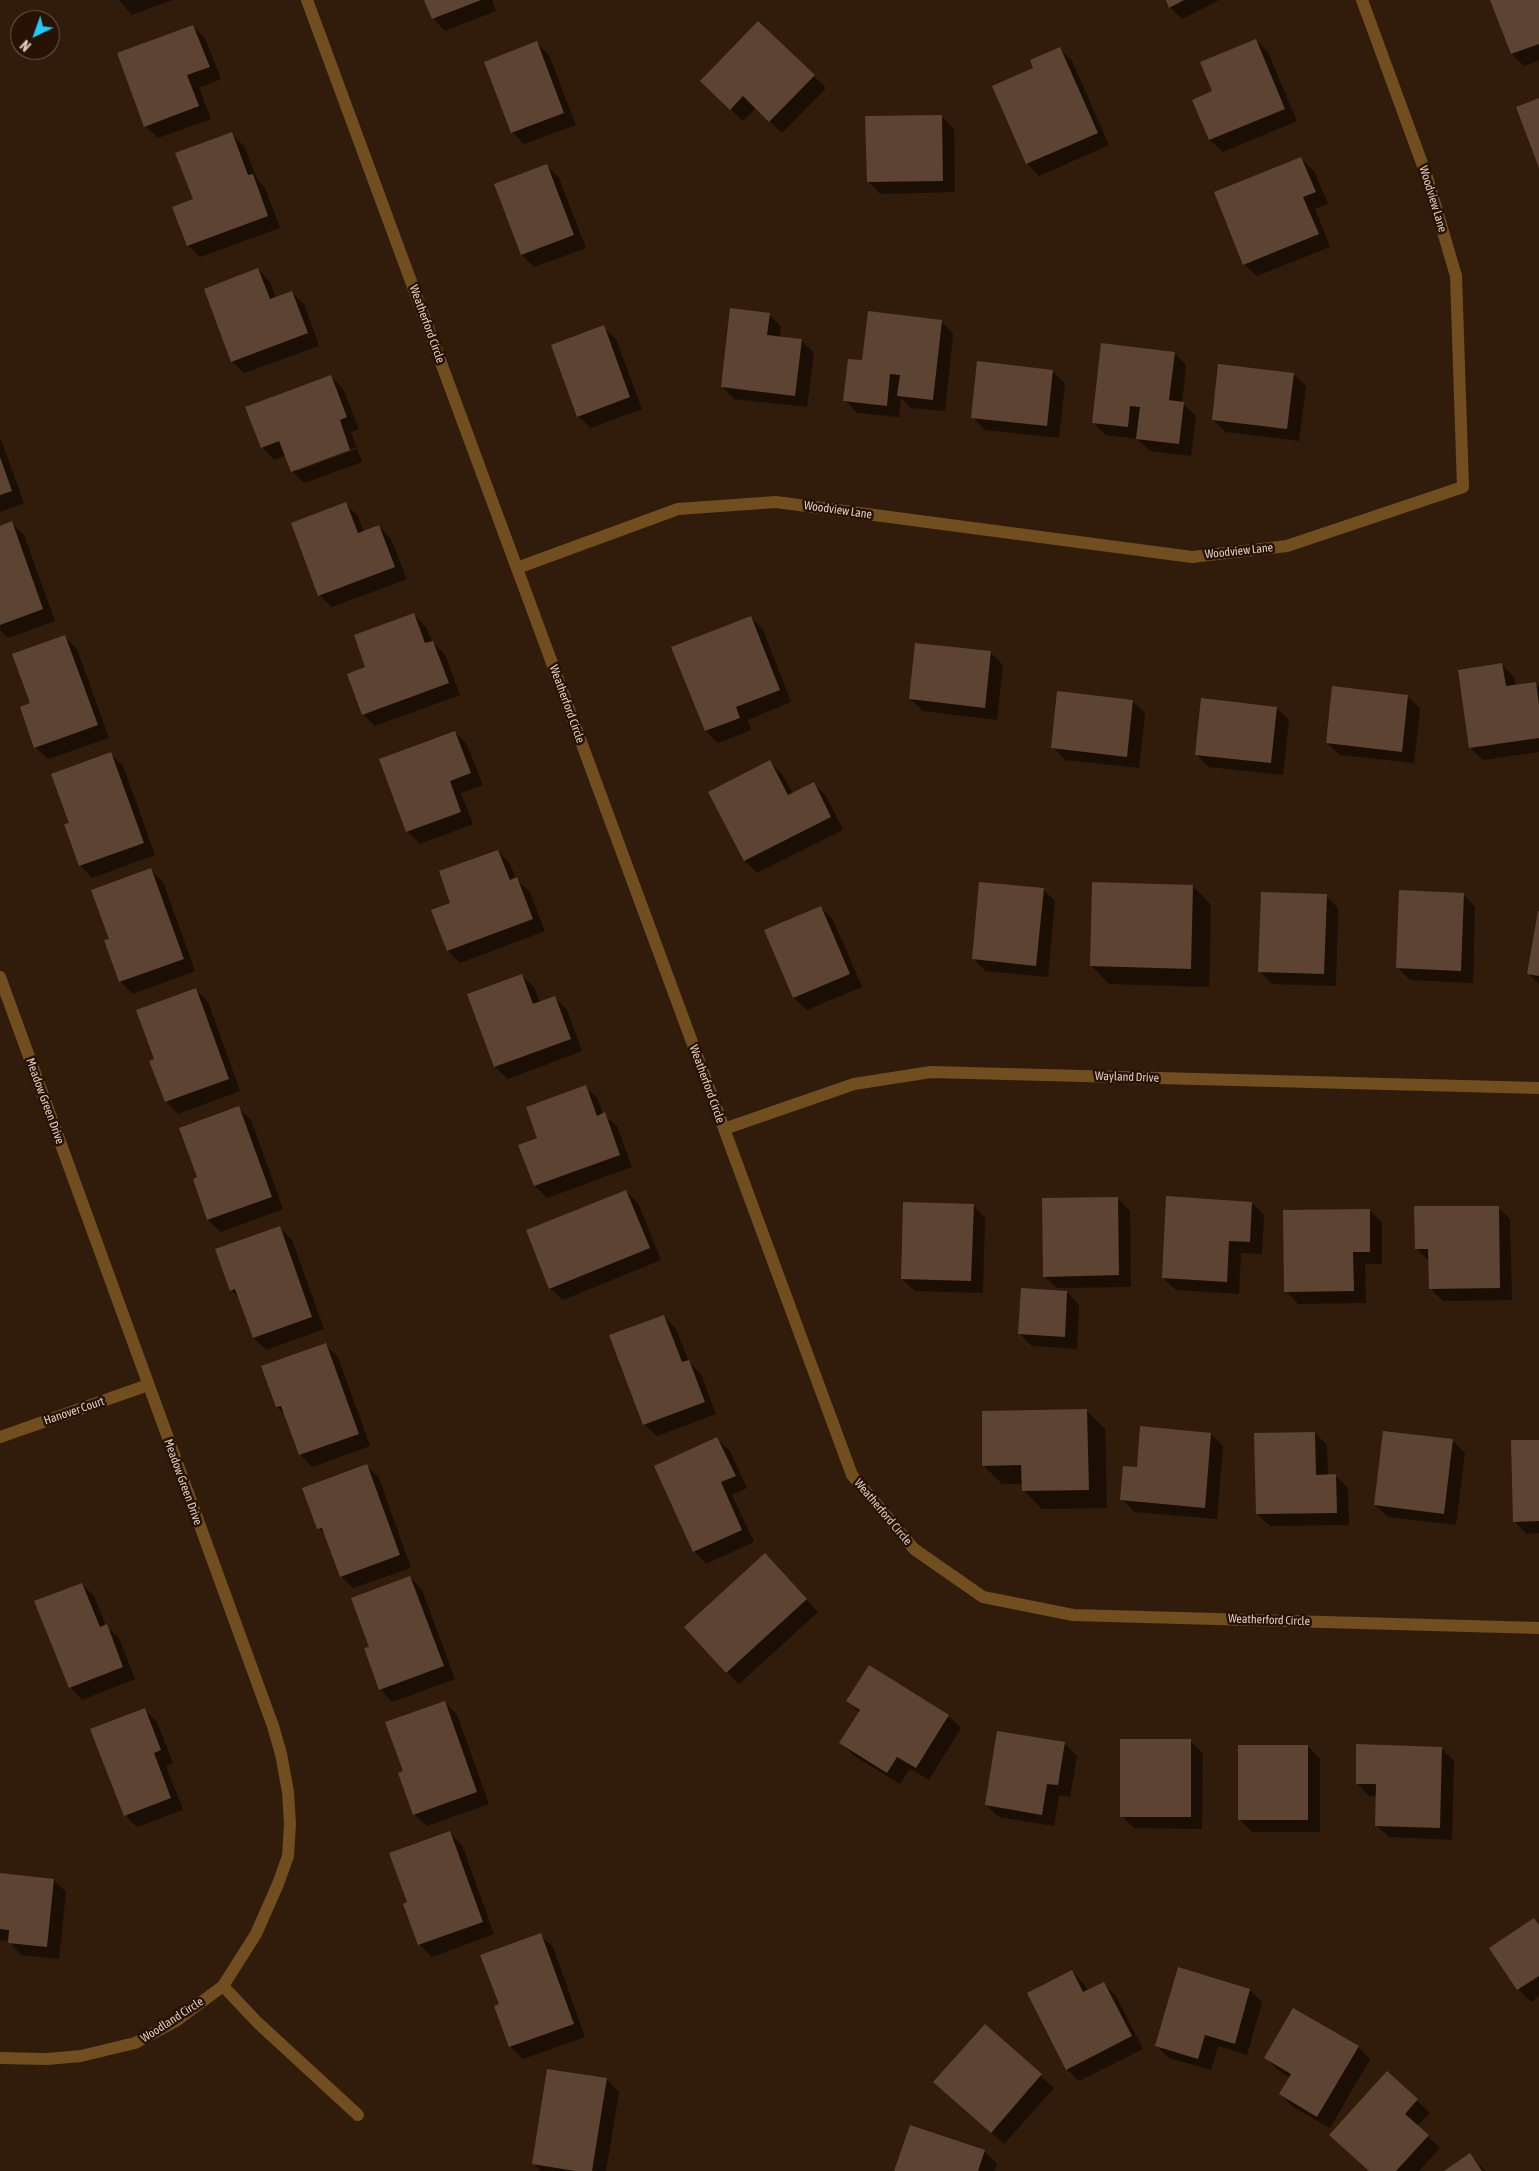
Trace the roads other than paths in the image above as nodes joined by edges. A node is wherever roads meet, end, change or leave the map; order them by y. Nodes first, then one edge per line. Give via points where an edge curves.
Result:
1 (307, 0) edge
2 (1362, 0) edge
3 (517, 568) junction
4 (0, 977) edge
5 (1539, 1088) edge
6 (724, 1129) junction
7 (148, 1385) junction
8 (0, 1437) edge
9 (1539, 1628) edge
10 (223, 1986) junction
11 (0, 2058) edge
12 (358, 2115) dead end

1 - 3 street, Weatherford Circle
2 - 3 street, Woodview Lane via 1427,177 1456,276 1463,488 1286,546 1192,557 776,502 678,509
3 - 6 street, Weatherford Circle
4 - 7 street, Meadow Green Drive
5 - 6 street, Wayland Drive via 931,1072 854,1084
6 - 9 street, Weatherford Circle via 852,1475 914,1549 983,1597 1073,1615
7 - 8 street, Hanover Court
7 - 10 street, Meadow Green Drive via 273,1726 288,1792 288,1856 256,1934
10 - 11 street, Woodland Circle via 176,2020 136,2043 81,2056
10 - 12 street via 258,2023

